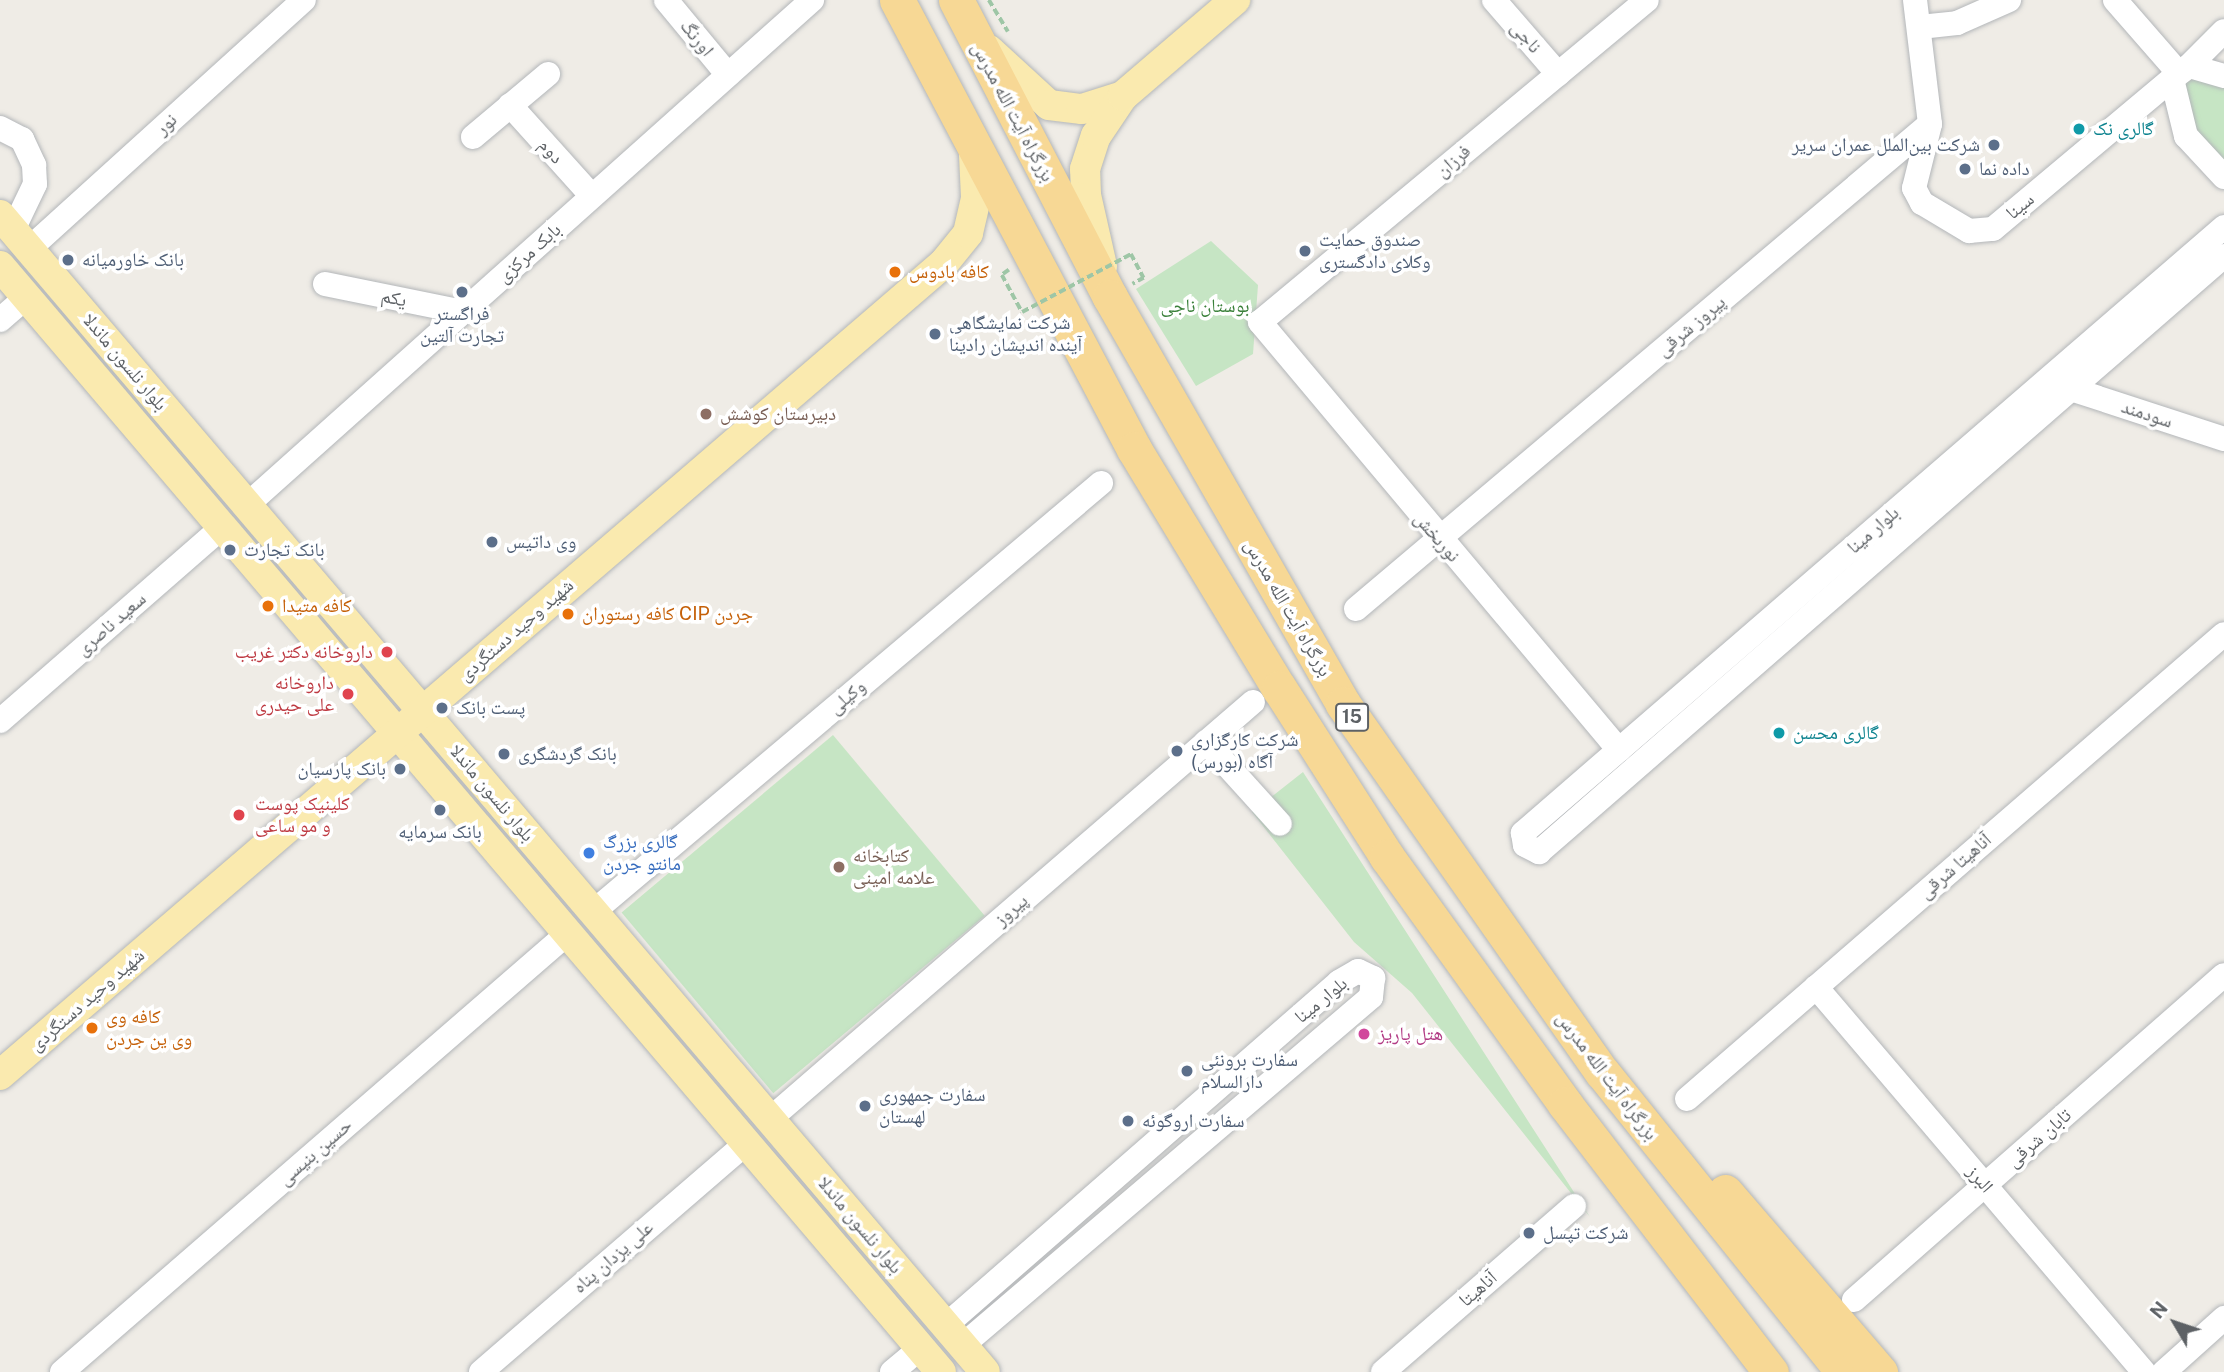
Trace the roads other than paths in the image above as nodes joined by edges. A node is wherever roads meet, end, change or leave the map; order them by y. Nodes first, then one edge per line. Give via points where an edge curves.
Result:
1 (304, 0) edge
2 (666, 0) edge
3 (897, 0) edge
4 (956, 0) edge
5 (1235, 0) edge
6 (1494, 0) edge
7 (1647, 0) edge
8 (1915, 0) edge
9 (2009, 0) edge
10 (2115, 0) edge
11 (801, 4) edge
12 (1920, 27) junction
13 (2224, 31) edge
14 (971, 32) junction
15 (2179, 72) junction
16 (548, 74) dead end
17 (1558, 74) junction
18 (728, 75) junction
19 (2224, 76) edge
20 (1123, 96) junction
21 (510, 105) junction
22 (1930, 124) junction
23 (0, 128) edge
24 (473, 136) dead end
25 (974, 155) junction
26 (2224, 177) edge
27 (592, 197) junction
28 (2224, 227) edge
29 (14, 231) edge
30 (2224, 257) edge
31 (0, 266) edge
32 (325, 284) dead end
33 (26, 297) junction
34 (1110, 297) junction
35 (463, 312) junction
36 (0, 320) edge
37 (1260, 323) joint
38 (2071, 389) junction
39 (2224, 439) edge
40 (1101, 483) dead end
41 (247, 505) junction
42 (222, 527) junction
43 (1439, 540) junction
44 (1356, 609) dead end
45 (2224, 634) edge
46 (1253, 702) dead end
47 (422, 711) junction
48 (0, 721) edge
49 (397, 733) junction
50 (1206, 742) junction
51 (1619, 750) junction
52 (1280, 824) dead end
53 (593, 912) junction
54 (568, 933) junction
55 (2224, 975) edge
56 (1816, 987) junction
57 (1602, 1072) junction
58 (0, 1075) edge
59 (1686, 1098) dead end
60 (769, 1119) junction
61 (746, 1143) junction
62 (1985, 1185) junction
63 (1574, 1206) dead end
64 (849, 1213) junction
65 (825, 1235) junction
66 (1694, 1274) junction
67 (1854, 1300) dead end
68 (968, 1306) junction
69 (2224, 1318) edge
70 (985, 1327) junction
71 (954, 1336) junction
72 (921, 1348) junction
73 (62, 1372) edge
74 (481, 1372) edge
75 (892, 1372) edge
76 (942, 1372) edge
77 (985, 1372) edge
78 (1383, 1372) edge
79 (1741, 1372) edge
80 (1771, 1372) edge
81 (1843, 1372) edge
82 (1880, 1372) edge
83 (2144, 1372) edge
84 (2164, 1372) edge

1 - 29 street, نور
2 - 18 street, اورنگ
3 - 25 highway, 15
4 - 14 highway, بزرگراه آیت الله مدرس / 15
5 - 20 main road
6 - 17 street, ناجی
7 - 17 street, فرزان
8 - 12 street
9 - 12 street via 1957,23
10 - 15 street
11 - 18 street, بابک مرکزی
12 - 22 street
13 - 15 street, سینا
14 - 20 main road via 1049,105 1082,109
14 - 34 highway, بزرگراه آیت الله مدرس / 15
15 - 19 street
15 - 22 street, سینا via 1982,232 1969,232 1916,196
15 - 26 street via 2186,136
16 - 21 street
17 - 37 street, فرزان
18 - 27 street, بابک مرکزی
20 - 34 main road via 1096,136 1085,169
21 - 24 street
21 - 27 street, دوم
22 - 43 street, پیروز شرقی
23 - 29 street via 22,139 34,165 35,184
25 - 47 main road, شهید وحید دستگردی via 976,197 968,233 944,263
25 - 66 highway, 15 via 1200,563 1387,857
27 - 35 street, بابک مرکزی
28 - 51 street, بلوار مینا
29 - 41 main road, بلوار نلسون ماندلا
30 - 38 street, بلوار مینا
31 - 33 main road, بلوار نلسون ماندلا
32 - 35 street, یکم
33 - 36 street
33 - 42 main road, بلوار نلسون ماندلا
34 - 57 highway, بزرگراه آیت الله مدرس / 15 via 1343,704
35 - 41 street, بابک مرکزی
37 - 43 street, نوربخش
38 - 39 street, سودمند
38 - 51 street, بلوار مینا via 1539,852 1525,845 1523,833
40 - 53 street, وكيلی
41 - 47 main road, بلوار نلسون ماندلا
42 - 48 street, سعید ناصری
42 - 49 main road, بلوار نلسون ماندلا
43 - 44 street, پیروز شرقی
43 - 51 street, نوربخش
45 - 56 street, آناهیتا شرقی
46 - 50 street, پیروز
47 - 49 main road, شهید وحید دستگردی
47 - 53 main road, بلوار نلسون ماندلا
49 - 54 main road, بلوار نلسون ماندلا
49 - 58 main road, شهید وحید دستگردی
50 - 52 street
50 - 60 street, پیروز
53 - 60 main road, بلوار نلسون ماندلا
54 - 61 main road, بلوار نلسون ماندلا
54 - 73 street, حسین بنیسی
55 - 62 street, تابان شرقی
56 - 59 street, آناهیتا شرقی
56 - 62 street, البرز
57 - 81 highway, بزرگراه آیت الله مدرس / 15
57 - 82 highway via 1684,1144
60 - 64 main road, بلوار نلسون ماندلا
61 - 65 main road, بلوار نلسون ماندلا
61 - 74 street, علی یزدان پناه
62 - 67 street, تابان شرقی
62 - 83 street, البرز
63 - 78 street, آناهیتا
64 - 65 main road
64 - 71 main road, بلوار نلسون ماندلا
65 - 72 main road, بلوار نلسون ماندلا
66 - 79 highway
66 - 80 highway, 15
68 - 70 street
68 - 70 street, بلوار مینا via 1339,982 1358,971 1373,978 1371,997
68 - 71 street, بلوار مینا
69 - 84 street
70 - 71 street, بلوار مینا
71 - 77 main road, بلوار نلسون ماندلا
72 - 75 street
72 - 76 main road, بلوار نلسون ماندلا

